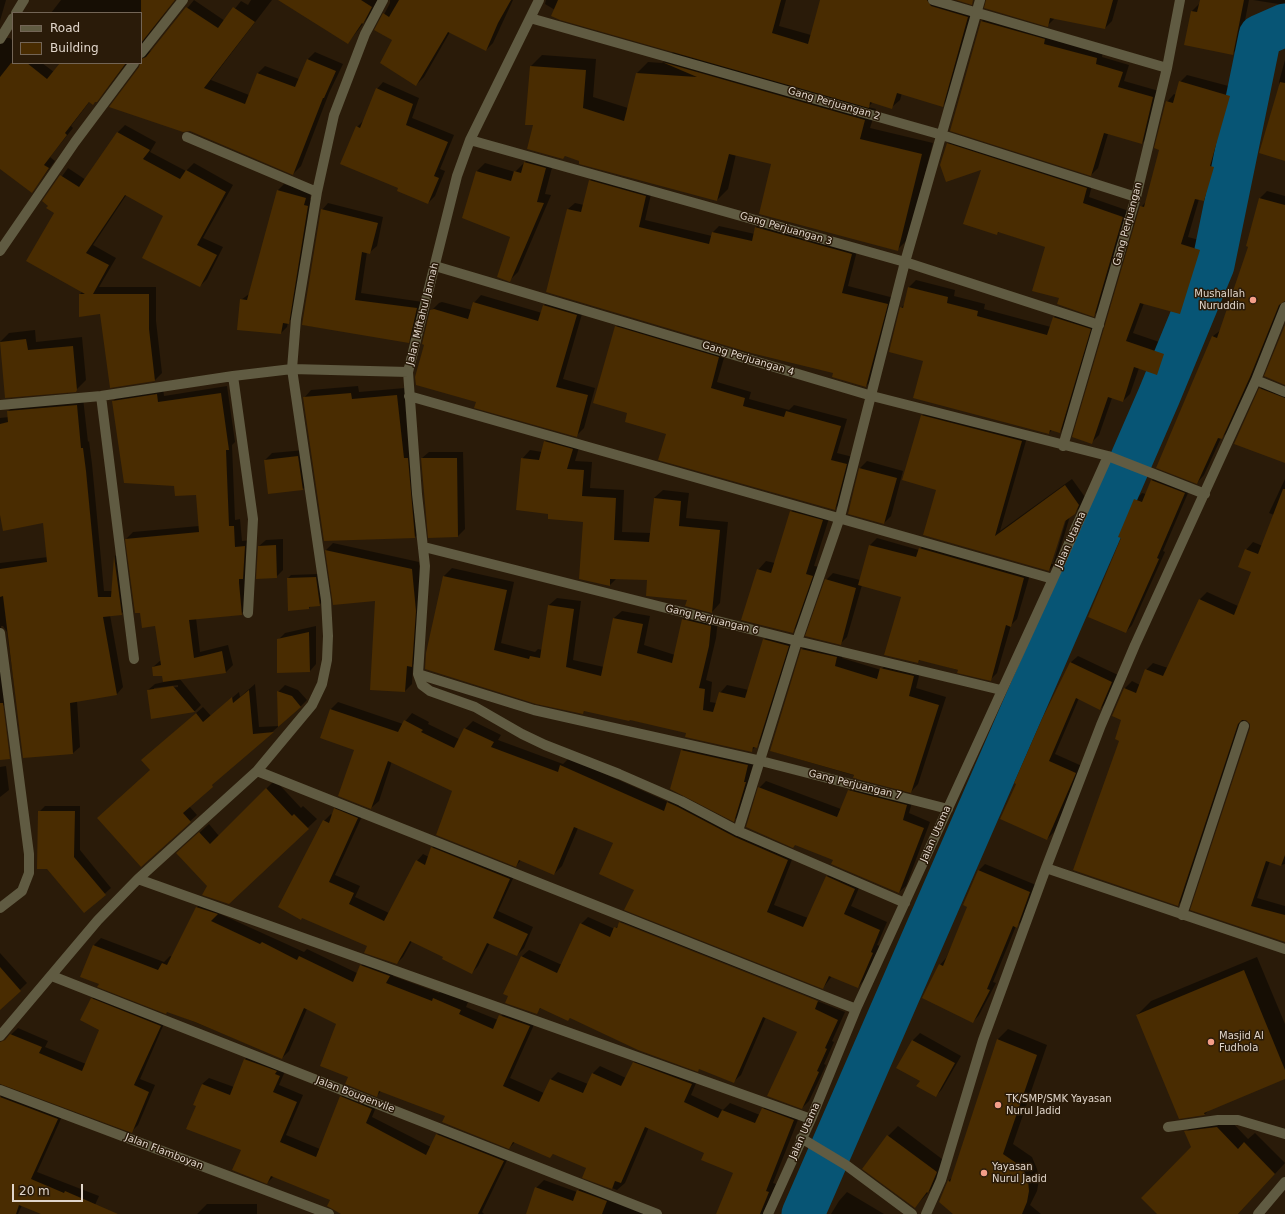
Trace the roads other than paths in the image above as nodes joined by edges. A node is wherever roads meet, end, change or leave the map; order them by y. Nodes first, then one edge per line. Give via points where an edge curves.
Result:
1 (24, 0) edge
2 (183, 0) edge
3 (383, 0) edge
4 (539, 0) edge
5 (933, 0) edge
6 (980, 0) edge
7 (1180, 0) edge
8 (17, 12) edge
9 (976, 13) junction
10 (530, 18) junction
11 (12, 20) edge
12 (0, 39) edge
13 (142, 52) edge
14 (133, 64) edge
15 (1167, 68) junction
16 (942, 135) junction
17 (188, 137) dead end
18 (470, 140) junction
19 (317, 192) junction
20 (1136, 197) junction
21 (0, 251) edge
22 (905, 262) junction
23 (435, 266) junction
24 (1285, 307) edge
25 (1099, 325) junction
26 (292, 369) junction
27 (408, 372) junction
28 (233, 376) junction
29 (1256, 380) junction
30 (1285, 392) edge
31 (101, 396) junction
32 (409, 396) junction
33 (872, 396) junction
34 (0, 405) edge
35 (1063, 446) junction
36 (1108, 456) junction
37 (1205, 494) junction
38 (840, 517) junction
39 (424, 547) junction
40 (1053, 579) junction
41 (248, 613) dead end
42 (0, 633) edge
43 (797, 641) junction
44 (134, 659) dead end
45 (418, 674) junction
46 (1001, 690) junction
47 (1244, 726) dead end
48 (761, 761) junction
49 (257, 771) junction
50 (948, 809) junction
51 (738, 831) junction
52 (1046, 868) junction
53 (138, 879) junction
54 (905, 903) junction
55 (0, 908) edge
56 (1182, 915) junction
57 (1285, 949) edge
58 (52, 976) junction
59 (856, 1009) junction
60 (0, 1036) edge
61 (0, 1090) edge
62 (811, 1119) junction
63 (1168, 1127) dead end
64 (1285, 1134) edge
65 (801, 1138) junction
66 (1285, 1182) edge
67 (908, 1213) edge
68 (329, 1214) edge
69 (657, 1214) edge
70 (768, 1214) edge
71 (926, 1214) edge
72 (1258, 1214) edge

1 - 8 street
2 - 13 street
3 - 19 street via 364,34 334,115
4 - 10 street, Jalan Miftahul Jannah
5 - 9 street
6 - 9 street
7 - 15 street, Gang Perjuangan
9 - 15 street
9 - 16 street
10 - 16 street, Gang Perjuangan 2
10 - 18 street, Jalan Miftahul Jannah
11 - 12 street
14 - 21 street
15 - 20 street, Gang Perjuangan
16 - 20 street, Gang Perjuangan 2
16 - 22 street
17 - 19 street
18 - 22 street, Gang Perjuangan 3
18 - 23 street, Jalan Miftahul Jannah via 457,176
19 - 26 street via 303,268
20 - 25 street, Gang Perjuangan
22 - 25 street, Gang Perjuangan 3
22 - 33 street
23 - 27 street, Jalan Miftahul Jannah
23 - 33 street, Gang Perjuangan 4
24 - 29 street
25 - 35 street, Gang Perjuangan
26 - 27 street
26 - 28 street
26 - 49 street via 325,592 327,660 322,684 312,705
27 - 32 street, Jalan Miftahul Jannah
28 - 31 street
28 - 41 street via 252,519
29 - 30 street
29 - 37 street
31 - 34 street
31 - 44 street
32 - 38 street
32 - 39 street, Jalan Miftahul Jannah
33 - 35 street, Gang Perjuangan 4
33 - 38 street
35 - 36 street, Gang Perjuangan 4
36 - 37 street, Gang Perjuangan 4
36 - 40 street, Jalan Utama
37 - 52 street via 1113,696
38 - 40 street
38 - 43 street
39 - 43 street, Gang Perjuangan 6
39 - 45 street, Jalan Miftahul Jannah via 424,594
40 - 46 street, Jalan Utama
42 - 55 street via 29,854 29,873 22,891
43 - 46 street, Gang Perjuangan 6
43 - 48 street
45 - 48 street, Gang Perjuangan 7 via 534,710
45 - 51 street via 422,685 430,691 475,707 528,737 681,801
46 - 50 street, Jalan Utama
47 - 56 street
48 - 50 street, Gang Perjuangan 7
48 - 51 street
49 - 53 street
49 - 59 street
50 - 54 street, Jalan Utama
51 - 54 street
52 - 56 street
52 - 71 street via 983,1040 941,1180
53 - 58 street via 98,920
53 - 62 street
54 - 59 street, Jalan Utama
56 - 57 street
58 - 60 street
58 - 69 street, Jalan Bougenvile
59 - 62 street, Jalan Utama
61 - 68 street, Jalan Flamboyan
62 - 65 street, Jalan Utama
63 - 64 street via 1238,1120
65 - 67 street via 846,1165
65 - 70 street, Jalan Utama
66 - 72 street

